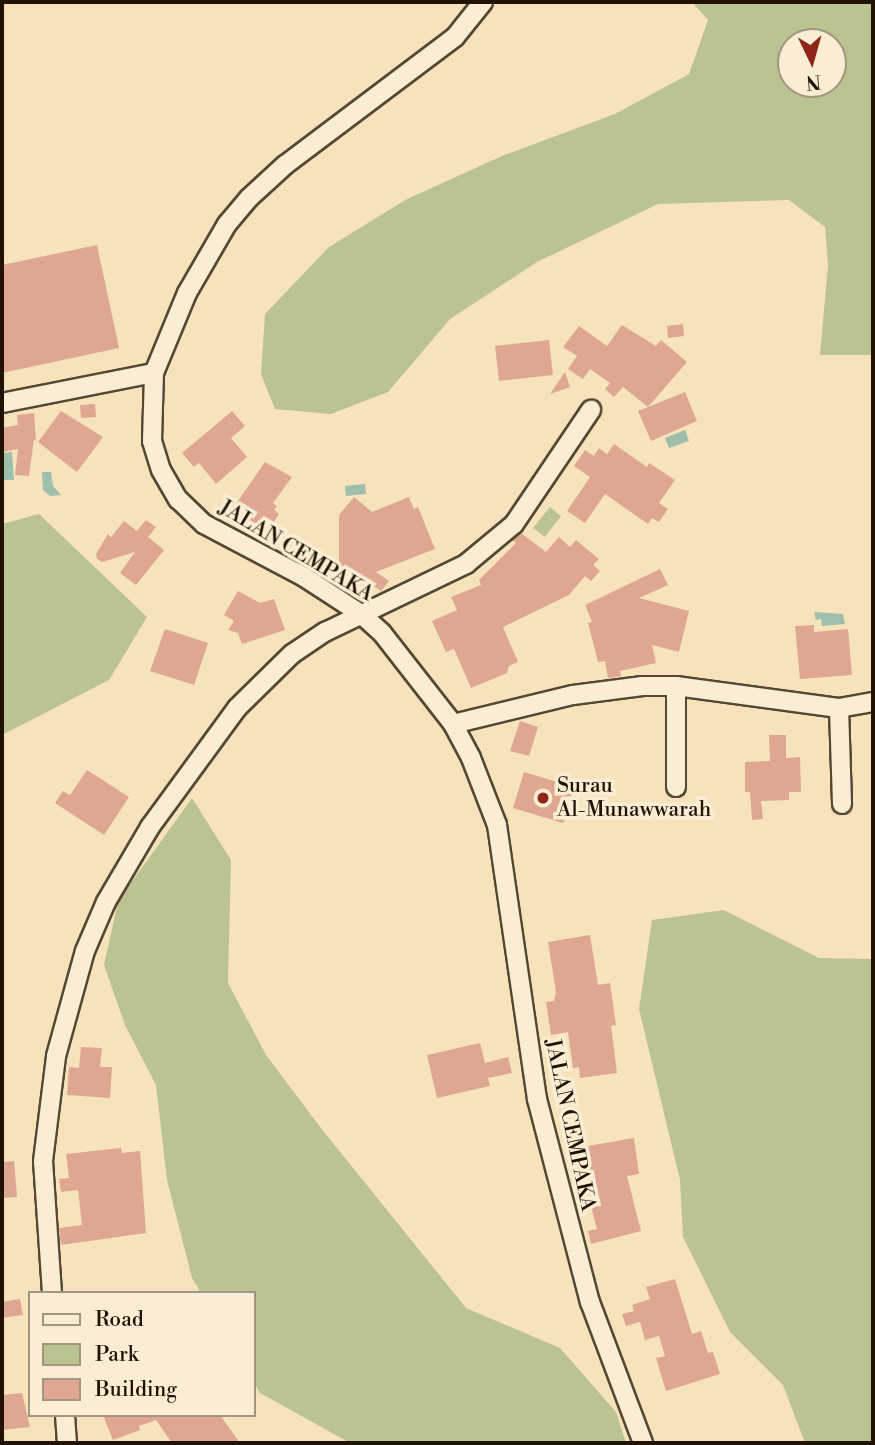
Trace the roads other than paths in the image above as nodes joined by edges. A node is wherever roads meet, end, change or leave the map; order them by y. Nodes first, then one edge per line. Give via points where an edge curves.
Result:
1 (483, 2) edge
2 (154, 373) junction
3 (2, 403) edge
4 (591, 410) dead end
5 (361, 614) junction
6 (676, 686) junction
7 (873, 702) edge
8 (839, 708) junction
9 (453, 724) junction
10 (676, 787) dead end
11 (842, 804) dead end
12 (52, 1291) edge
13 (65, 1417) edge
14 (67, 1443) edge
15 (643, 1443) edge

1 - 2 street, JALAN CEMPAKA via 455,37 285,165 249,198 205,258
2 - 3 street
2 - 5 street, JALAN CEMPAKA via 152,441 161,470 178,499 204,524
4 - 5 street via 514,524 489,547 437,580
5 - 9 street, JALAN CEMPAKA via 382,633
5 - 12 street via 292,654 237,708 150,827 106,902 69,1000 47,1109 43,1161
6 - 8 street
6 - 9 street via 573,695
6 - 10 street
7 - 8 street
8 - 11 street
9 - 15 street, JALAN CEMPAKA via 486,792 496,825 537,1099 590,1302
13 - 14 street

